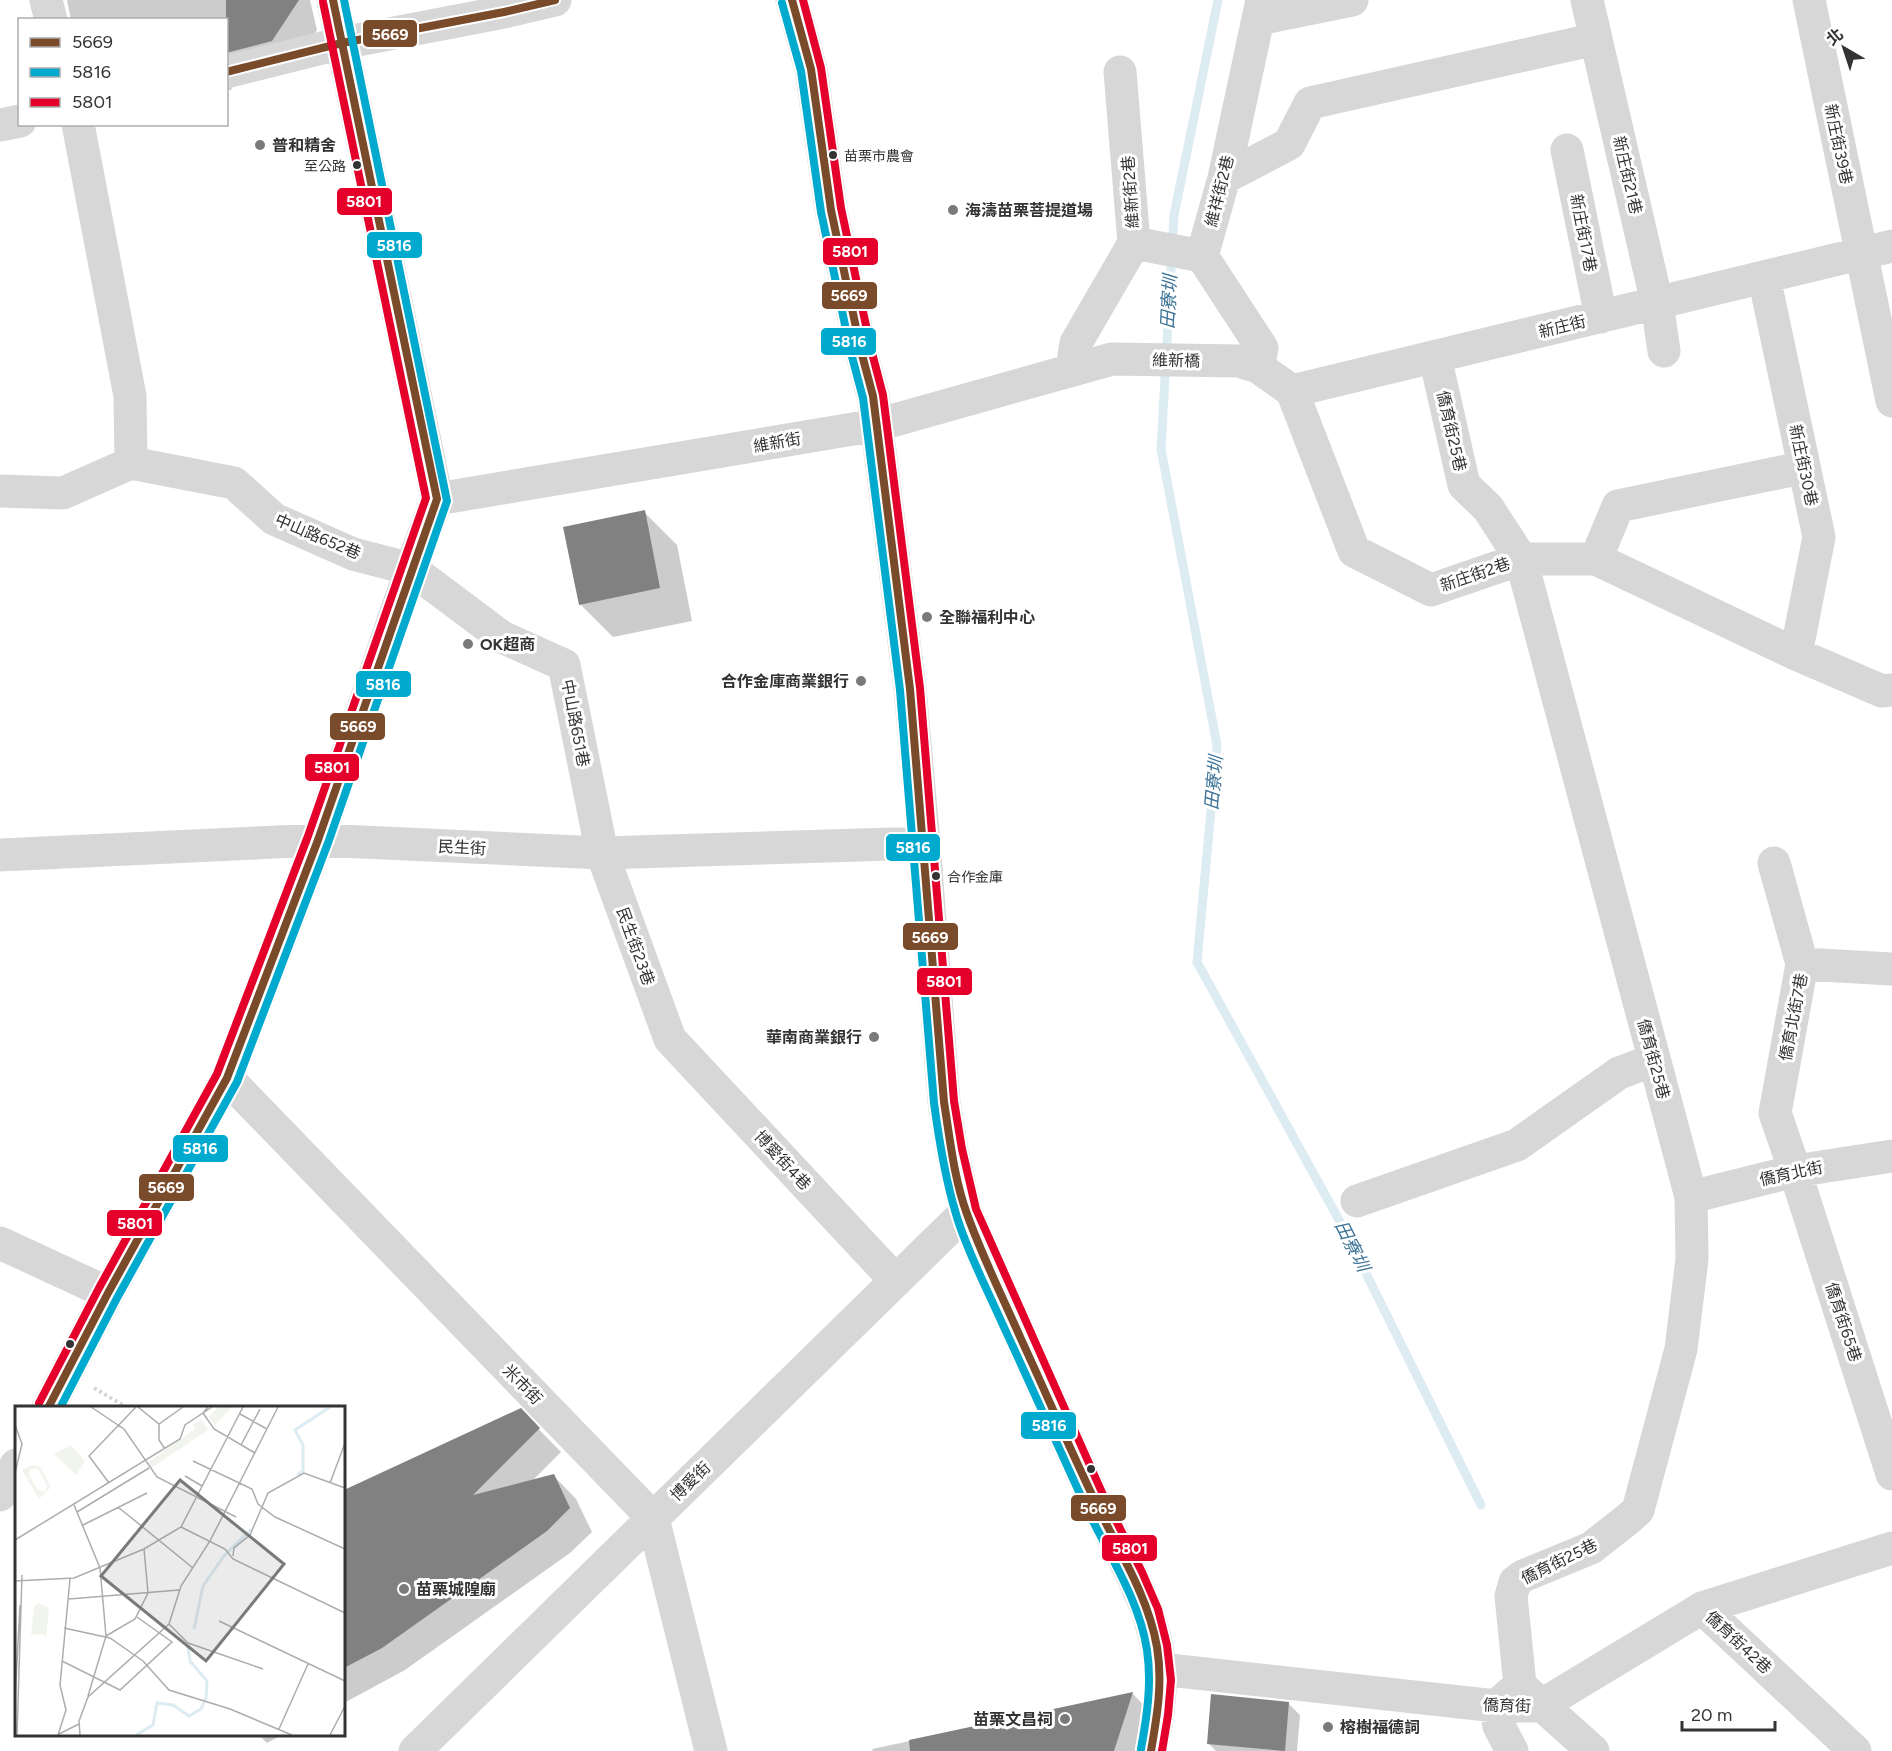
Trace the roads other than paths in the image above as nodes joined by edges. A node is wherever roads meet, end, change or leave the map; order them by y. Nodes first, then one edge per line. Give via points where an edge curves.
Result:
1 (46, 0) edge
2 (333, 0) edge
3 (555, 0) edge
4 (792, 0) edge
5 (1352, 0) edge
6 (1587, 0) edge
7 (1809, 0) edge
8 (1260, 10) edge
9 (50, 18) edge
10 (1596, 39) junction
11 (342, 43) junction
12 (228, 72) edge
13 (1120, 72) dead end
14 (18, 121) edge
15 (0, 125) edge
16 (78, 126) edge
17 (1567, 150) dead end
18 (1224, 178) junction
19 (1134, 243) junction
20 (1877, 250) edge
21 (1202, 256) junction
22 (1764, 277) junction
23 (1657, 303) junction
24 (1600, 317) junction
25 (1664, 351) dead end
26 (1435, 357) junction
27 (1112, 359) joint
28 (1249, 364) junction
29 (1072, 369) junction
30 (1292, 391) junction
31 (1892, 401) edge
32 (877, 425) junction
33 (131, 463) junction
34 (1786, 471) dead end
35 (0, 491) edge
36 (437, 499) junction
37 (1521, 559) junction
38 (1596, 559) junction
39 (411, 569) junction
40 (1796, 654) junction
41 (1892, 690) edge
42 (318, 840) junction
43 (924, 843) junction
44 (602, 853) junction
45 (0, 855) edge
46 (1774, 863) dead end
47 (1802, 964) junction
48 (1892, 969) edge
49 (670, 1039) joint
50 (1654, 1060) junction
51 (227, 1078) junction
52 (1892, 1156) edge
53 (1795, 1171) junction
54 (1691, 1197) junction
55 (1357, 1200) dead end
56 (966, 1212) junction
57 (0, 1244) edge
58 (896, 1281) junction
59 (108, 1293) junction
60 (49, 1406) edge
61 (15, 1467) edge
62 (1892, 1474) edge
63 (0, 1495) edge
64 (653, 1518) junction
65 (1892, 1548) edge
66 (1702, 1608) junction
67 (1160, 1669) junction
68 (1530, 1695) junction
69 (1496, 1706) junction
70 (415, 1751) edge
71 (711, 1751) edge
72 (1151, 1751) edge
73 (1512, 1751) edge
74 (1593, 1751) edge
75 (1855, 1751) edge

1 - 9 street
2 - 11 street
3 - 11 street
4 - 32 street via 811,69 831,210
5 - 8 street
6 - 10 street, 新庄街21巷
7 - 20 street, 新庄街39巷
8 - 18 street, 維祥街2巷
10 - 18 street via 1310,103 1289,144
10 - 23 street, 新庄街21巷
11 - 12 street
11 - 36 street
13 - 19 street, 維新街2巷
14 - 15 street
16 - 33 street via 130,396
17 - 24 street, 新庄街17巷
18 - 21 street, 維祥街2巷
19 - 21 street
19 - 29 street, 維新街2巷 via 1077,343
20 - 22 street, 新庄街
20 - 31 street, 新庄街39巷
21 - 28 street via 1262,348
22 - 23 street, 新庄街
22 - 40 street, 新庄街30巷 via 1819,537
23 - 24 street, 新庄街
23 - 25 street, 新庄街21巷
24 - 26 street, 新庄街
26 - 30 street, 新庄街
26 - 37 street, 僑育街25巷 via 1464,485 1488,508
27 - 28 street, 維新橋
27 - 29 street, 維新街
28 - 30 street
29 - 32 street, 維新街
30 - 37 street, 新庄街2巷 via 1354,551 1431,590
32 - 36 street, 維新街
32 - 43 street via 910,689
33 - 35 street via 63,493
33 - 39 street, 中山路652巷 via 234,483 274,519 353,554
34 - 38 street via 1618,506
36 - 39 street
37 - 38 street, 新庄街2巷
37 - 50 street, 僑育街25巷
38 - 40 street, 新庄街2巷
39 - 42 street
39 - 44 street, 中山路651巷 via 501,636 564,664
40 - 41 street, 新庄街2巷 via 1882,691
42 - 44 street, 民生街
42 - 45 street, 民生街
42 - 51 street
43 - 44 street, 民生街
43 - 56 street via 944,1102
44 - 49 street, 民生街23巷
46 - 47 street, 僑育北街7巷
47 - 48 street
47 - 53 street, 僑育北街7巷 via 1775,1113
49 - 58 street, 博愛街4巷
50 - 54 street, 僑育街25巷
50 - 55 street via 1619,1073 1517,1145
51 - 59 street
51 - 64 street, 米市街
52 - 53 street, 僑育北街
53 - 54 street, 僑育北街
53 - 62 street, 僑育街65巷
54 - 68 street, 僑育街25巷 via 1692,1259 1681,1349 1638,1510 1591,1548 1515,1582 1511,1596
56 - 58 street, 博愛街
56 - 67 street via 1148,1612
57 - 59 street
58 - 64 street, 博愛街
59 - 60 street
61 - 63 street
64 - 70 street, 博愛街
64 - 71 street
65 - 66 street, 僑育街
66 - 68 street, 僑育街
66 - 75 street, 僑育街42巷
67 - 69 street, 僑育街
67 - 72 street
68 - 69 street, 僑育街
68 - 74 street
69 - 73 street via 1499,1726

